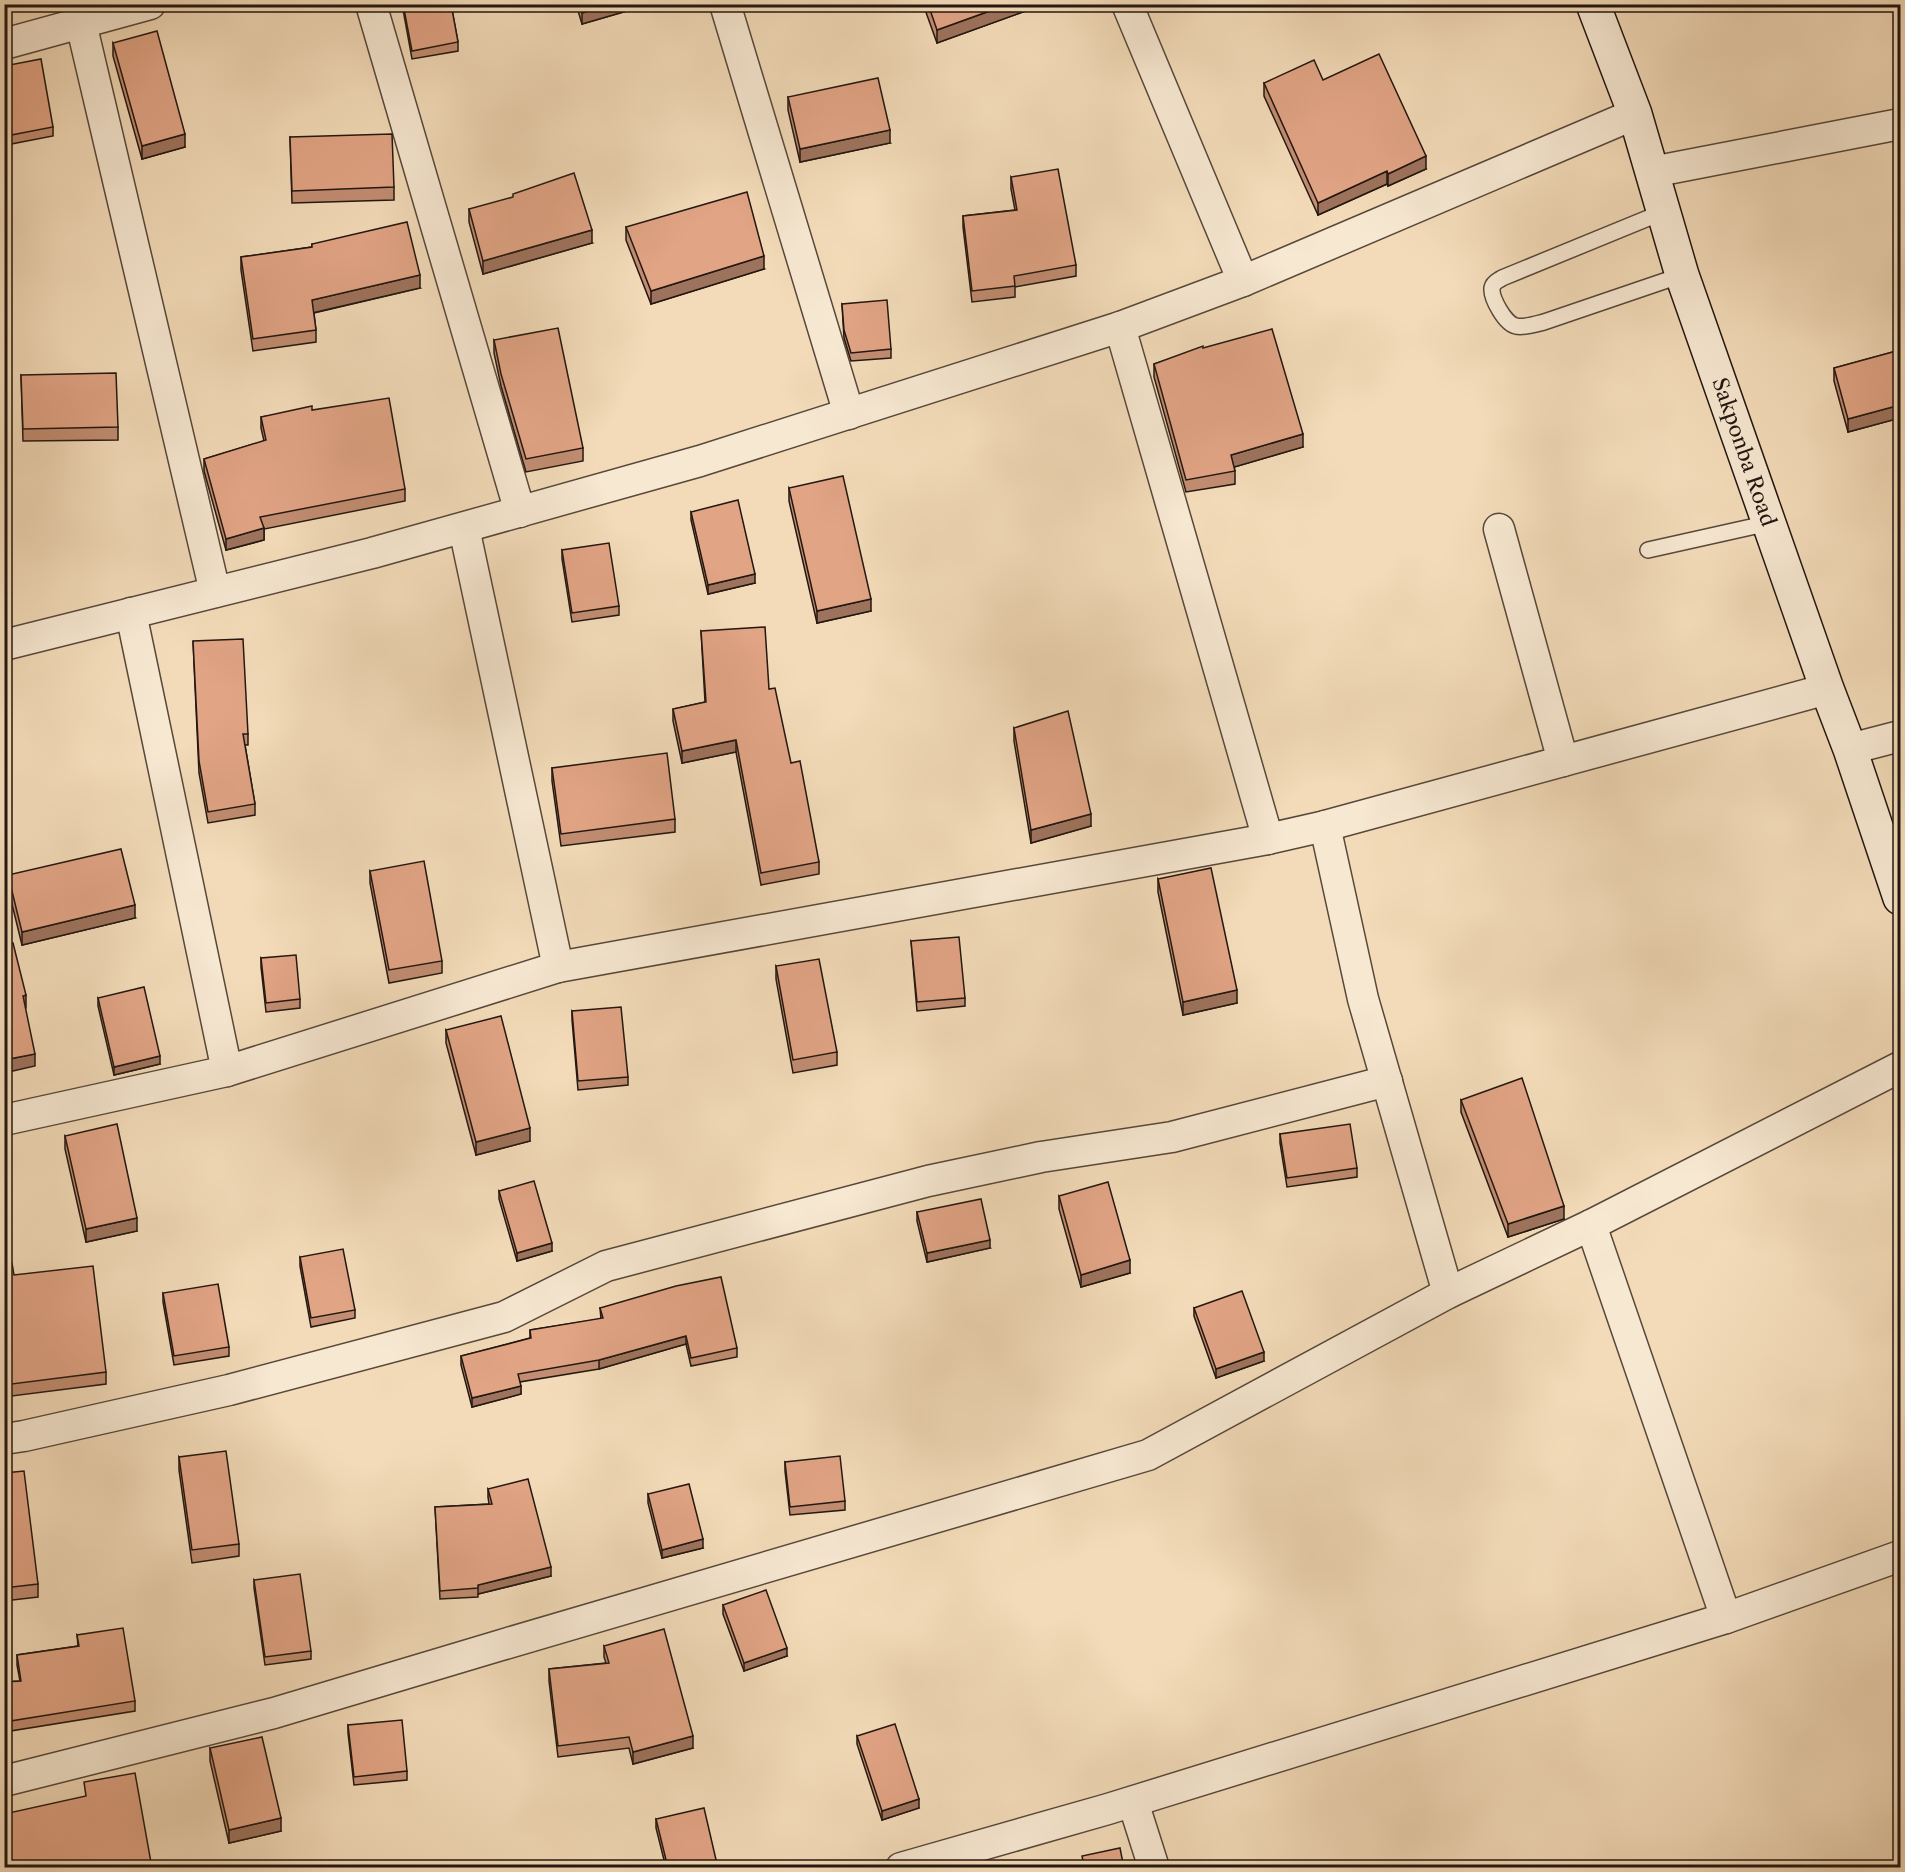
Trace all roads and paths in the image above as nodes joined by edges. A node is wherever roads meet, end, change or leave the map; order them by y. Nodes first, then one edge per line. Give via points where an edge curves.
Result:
1 (150, 4) edge
2 (371, 4) edge
3 (724, 4) edge
4 (1128, 4) edge
5 (1593, 4) edge
6 (81, 23) junction
7 (4, 44) edge
8 (1635, 114) junction
9 (1900, 123) edge
10 (1652, 172) junction
11 (1663, 212) junction
12 (1682, 275) junction
13 (1243, 281) junction
14 (1120, 327) junction
15 (849, 414) junction
16 (520, 512) junction
17 (1769, 523) junction
18 (464, 528) junction
19 (1499, 529) dead end
20 (1648, 550) dead end
21 (215, 592) junction
22 (131, 613) junction
23 (4, 645) edge
24 (1827, 689) junction
25 (1900, 736) edge
26 (1850, 749) junction
27 (1563, 762) junction
28 (1325, 826) junction
29 (1268, 839) junction
30 (1900, 897) edge
31 (558, 967) junction
32 (1900, 1067) edge
33 (227, 1071) junction
34 (1387, 1081) junction
35 (4, 1120) edge
36 (1591, 1225) junction
37 (1448, 1293) junction
38 (4, 1439) edge
39 (1900, 1556) edge
40 (1726, 1617) junction
41 (4, 1781) edge
42 (1133, 1802) junction
43 (901, 1868) edge
44 (1154, 1868) edge

1 - 6 street
2 - 16 street
3 - 15 street
4 - 13 street
5 - 8 main road, Sakponba Road
6 - 7 street
6 - 21 street
8 - 10 main road, Sakponba Road
8 - 13 street
9 - 10 street
10 - 11 main road, Sakponba Road
11 - 12 main road, Sakponba Road
11 - 12 lane via 1502,278 1494,283 1493,295 1506,321 1521,326 1544,322
12 - 17 main road, Sakponba Road
13 - 14 street
14 - 15 street
14 - 29 street
15 - 16 street
16 - 18 street
17 - 20 lane
17 - 24 main road, Sakponba Road
18 - 21 street
18 - 31 street
19 - 27 street
21 - 22 street
22 - 23 street
22 - 33 street
24 - 26 main road, Sakponba Road
24 - 27 street
25 - 26 street
26 - 30 main road, Sakponba Road
27 - 28 street
28 - 29 street
28 - 34 street via 1363,999
29 - 31 street
31 - 33 street
32 - 36 street
33 - 35 street
34 - 37 street
34 - 38 street via 1172,1137 1041,1157 928,1181 606,1266 504,1317 229,1390
36 - 37 street
36 - 40 street
37 - 41 street via 1148,1455 274,1713
39 - 40 street
40 - 42 street
42 - 43 street
42 - 44 street

